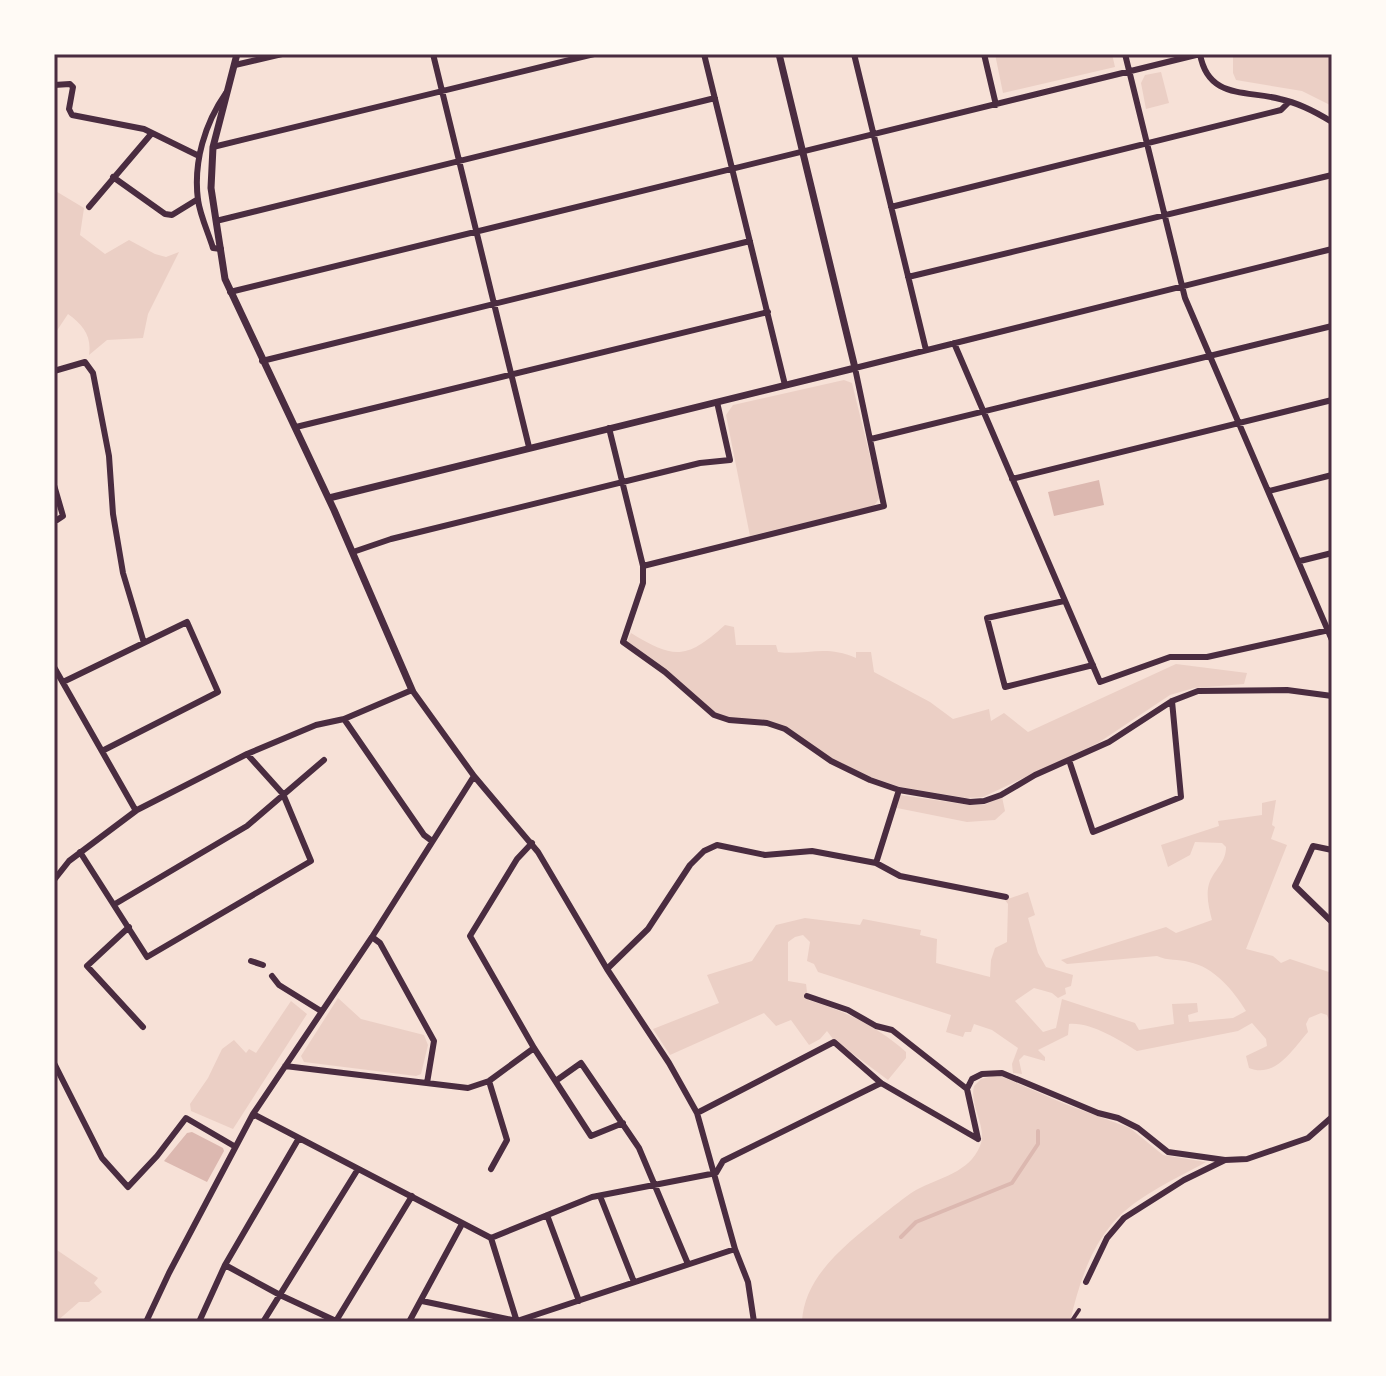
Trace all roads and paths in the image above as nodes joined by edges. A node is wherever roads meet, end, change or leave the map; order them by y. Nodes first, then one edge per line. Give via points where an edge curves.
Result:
1 (237, 54) edge
2 (282, 54) edge
3 (433, 54) edge
4 (594, 54) edge
5 (704, 54) edge
6 (779, 54) edge
7 (854, 54) edge
8 (984, 54) edge
9 (1125, 54) edge
10 (1200, 54) edge
11 (235, 65) junction
12 (1129, 73) junction
13 (54, 85) edge
14 (228, 90) junction
15 (442, 91) junction
16 (715, 98) junction
17 (1289, 102) junction
18 (996, 105) junction
19 (1332, 122) edge
20 (152, 133) junction
21 (873, 135) junction
22 (1147, 144) junction
23 (213, 147) junction
24 (803, 153) junction
25 (199, 156) junction
26 (459, 161) junction
27 (733, 170) junction
28 (1332, 175) edge
29 (113, 177) junction
30 (198, 199) junction
31 (89, 207) dead end
32 (891, 207) junction
33 (1164, 215) junction
34 (216, 221) junction
35 (476, 232) junction
36 (750, 241) junction
37 (221, 249) junction
38 (1332, 249) edge
39 (908, 277) junction
40 (1182, 286) junction
41 (230, 292) junction
42 (493, 304) junction
43 (768, 312) junction
44 (1332, 326) edge
45 (954, 343) junction
46 (926, 350) junction
47 (1211, 355) junction
48 (262, 361) junction
49 (855, 368) junction
50 (54, 371) edge
51 (511, 374) junction
52 (785, 385) junction
53 (1332, 400) edge
54 (717, 402) junction
55 (983, 411) junction
56 (1241, 424) junction
57 (296, 427) junction
58 (609, 428) junction
59 (871, 439) junction
60 (529, 447) junction
61 (1332, 475) edge
62 (1012, 479) junction
63 (621, 483) junction
64 (54, 485) edge
65 (1269, 491) junction
66 (329, 498) junction
67 (54, 519) edge
68 (353, 552) junction
69 (1332, 553) edge
70 (1300, 561) junction
71 (643, 566) junction
72 (1064, 601) junction
73 (1330, 630) edge
74 (1332, 640) edge
75 (144, 643) junction
76 (1093, 665) junction
77 (54, 667) edge
78 (63, 682) junction
79 (412, 690) junction
80 (1332, 696) edge
81 (1172, 701) junction
82 (344, 719) junction
83 (102, 751) junction
84 (247, 754) junction
85 (324, 760) dead end
86 (1069, 760) junction
87 (474, 776) junction
88 (899, 790) junction
89 (283, 794) junction
90 (136, 811) junction
91 (432, 841) junction
92 (532, 843) junction
93 (1332, 850) edge
94 (80, 852) junction
95 (876, 863) junction
96 (54, 880) edge
97 (1006, 897) dead end
98 (115, 904) junction
99 (1332, 922) edge
100 (129, 927) junction
101 (372, 937) junction
102 (251, 961) dead end
103 (263, 965) dead end
104 (607, 969) junction
105 (272, 976) dead end
106 (807, 996) dead end
107 (321, 1011) junction
108 (143, 1027) dead end
109 (534, 1048) junction
110 (54, 1063) edge
111 (285, 1066) junction
112 (57, 1076) edge
113 (557, 1080) junction
114 (489, 1081) junction
115 (427, 1083) junction
116 (881, 1083) junction
117 (967, 1089) junction
118 (697, 1113) junction
119 (253, 1114) junction
120 (1332, 1117) edge
121 (623, 1123) junction
122 (299, 1138) junction
123 (234, 1146) junction
124 (1225, 1160) junction
125 (358, 1169) junction
126 (491, 1169) dead end
127 (716, 1173) junction
128 (655, 1185) junction
129 (412, 1196) junction
130 (600, 1196) junction
131 (547, 1215) junction
132 (462, 1224) junction
133 (491, 1238) junction
134 (735, 1249) junction
135 (688, 1264) junction
136 (225, 1265) junction
137 (634, 1282) junction
138 (1086, 1282) dead end
139 (280, 1295) junction
140 (422, 1301) junction
141 (579, 1301) junction
142 (1079, 1310) dead end
143 (146, 1322) edge
144 (199, 1322) edge
145 (263, 1322) edge
146 (409, 1322) edge
147 (517, 1322) edge
148 (754, 1322) edge
149 (1071, 1322) edge

1 - 11 street
2 - 11 street
3 - 15 street
4 - 15 street
5 - 16 street
6 - 24 street
7 - 21 street
8 - 18 street
9 - 12 street
10 - 12 street
10 - 17 street via 1216,85
11 - 14 street
12 - 18 street
12 - 22 street
13 - 20 street via 73,87 72,115
14 - 23 street
14 - 25 street via 213,112
15 - 23 street
15 - 26 street
16 - 26 street
16 - 27 street
17 - 19 street
17 - 22 street via 1281,110
18 - 21 street
20 - 25 street
20 - 29 street
21 - 24 street
21 - 32 street
22 - 32 street
22 - 33 street
23 - 34 street
24 - 27 street
24 - 49 street
25 - 30 street
26 - 34 street
26 - 35 street
27 - 35 street
27 - 36 street
28 - 33 street
29 - 30 street via 165,214
29 - 31 street
30 - 37 street via 213,248
32 - 39 street
33 - 39 street
33 - 40 street
34 - 37 street
35 - 41 street
35 - 42 street
36 - 42 street
36 - 43 street
37 - 41 street
38 - 40 street
39 - 46 street
40 - 45 street
40 - 47 street
41 - 48 street
42 - 48 street
42 - 51 street
43 - 51 street
43 - 52 street
44 - 47 street
45 - 46 street
45 - 55 street
46 - 49 street
47 - 55 street
47 - 56 street
48 - 57 street
49 - 52 street
49 - 59 street
50 - 75 street via 85,362 93,373 123,573
51 - 57 street
51 - 60 street
52 - 54 street
53 - 56 street
54 - 58 street
54 - 63 street via 730,460
55 - 59 street
55 - 62 street
56 - 62 street
56 - 65 street
57 - 66 street
58 - 60 street
58 - 63 street
59 - 71 street via 884,506
60 - 66 street
61 - 65 street
62 - 72 street
63 - 68 street
63 - 71 street
64 - 67 street via 63,516
65 - 70 street
66 - 68 street
68 - 79 street
69 - 70 street
70 - 73 street
71 - 88 street via 643,583 623,642 714,715 785,729 846,770
72 - 76 street
72 - 76 street via 987,618 1005,687
73 - 74 street
73 - 76 street via 1207,657 1170,657 1100,682
75 - 78 street
75 - 83 street via 187,622 218,692
77 - 78 street
78 - 83 street
79 - 82 street
79 - 87 street
80 - 81 street via 1234,689 1198,691
81 - 86 street via 1109,742
81 - 86 street via 1181,797 1093,832
82 - 84 street
82 - 91 street
83 - 90 street
84 - 89 street
84 - 90 street
85 - 89 street
86 - 88 street via 984,801
87 - 91 street
87 - 92 street
88 - 95 street
89 - 98 street via 247,826
89 - 100 street via 311,861 147,957
90 - 94 street
91 - 101 street
92 - 104 street
92 - 109 street via 470,936
93 - 99 street via 1313,846 1295,886
94 - 96 street
94 - 98 street
95 - 97 street via 900,876
95 - 104 street via 812,851 765,855 717,845 690,865 648,929
98 - 100 street
100 - 108 street via 87,966
101 - 107 street
101 - 115 street via 434,1041
102 - 103 street
104 - 118 street
105 - 107 street
106 - 117 street via 892,1030
107 - 111 street
109 - 113 street
109 - 114 street
110 - 112 street
111 - 115 street
111 - 119 street
112 - 123 street via 102,1158 128,1187 186,1118
113 - 121 street via 591,1136
113 - 121 street via 581,1063
114 - 115 street via 468,1088
114 - 126 street via 507,1140
116 - 117 street via 978,1139
116 - 118 street via 834,1042
116 - 127 street via 723,1161
117 - 124 street via 982,1074 1002,1073 1118,1118 1168,1152
118 - 127 street
119 - 122 street
119 - 123 street
120 - 124 street via 1308,1138 1247,1159
121 - 128 street
122 - 125 street
122 - 136 street
123 - 143 street
124 - 138 street via 1124,1218 1107,1238
125 - 129 street
125 - 139 street
127 - 128 street
127 - 134 street
128 - 130 street
128 - 135 street
129 - 132 street
129 - 139 street via 336,1321
130 - 131 street
130 - 137 street
131 - 133 street
131 - 141 street
132 - 133 street
132 - 140 street
133 - 147 street
134 - 135 street
134 - 148 street via 748,1282
135 - 137 street
136 - 139 street
136 - 144 street
137 - 141 street
139 - 145 street
140 - 146 street
140 - 147 street
141 - 147 street
142 - 149 street

